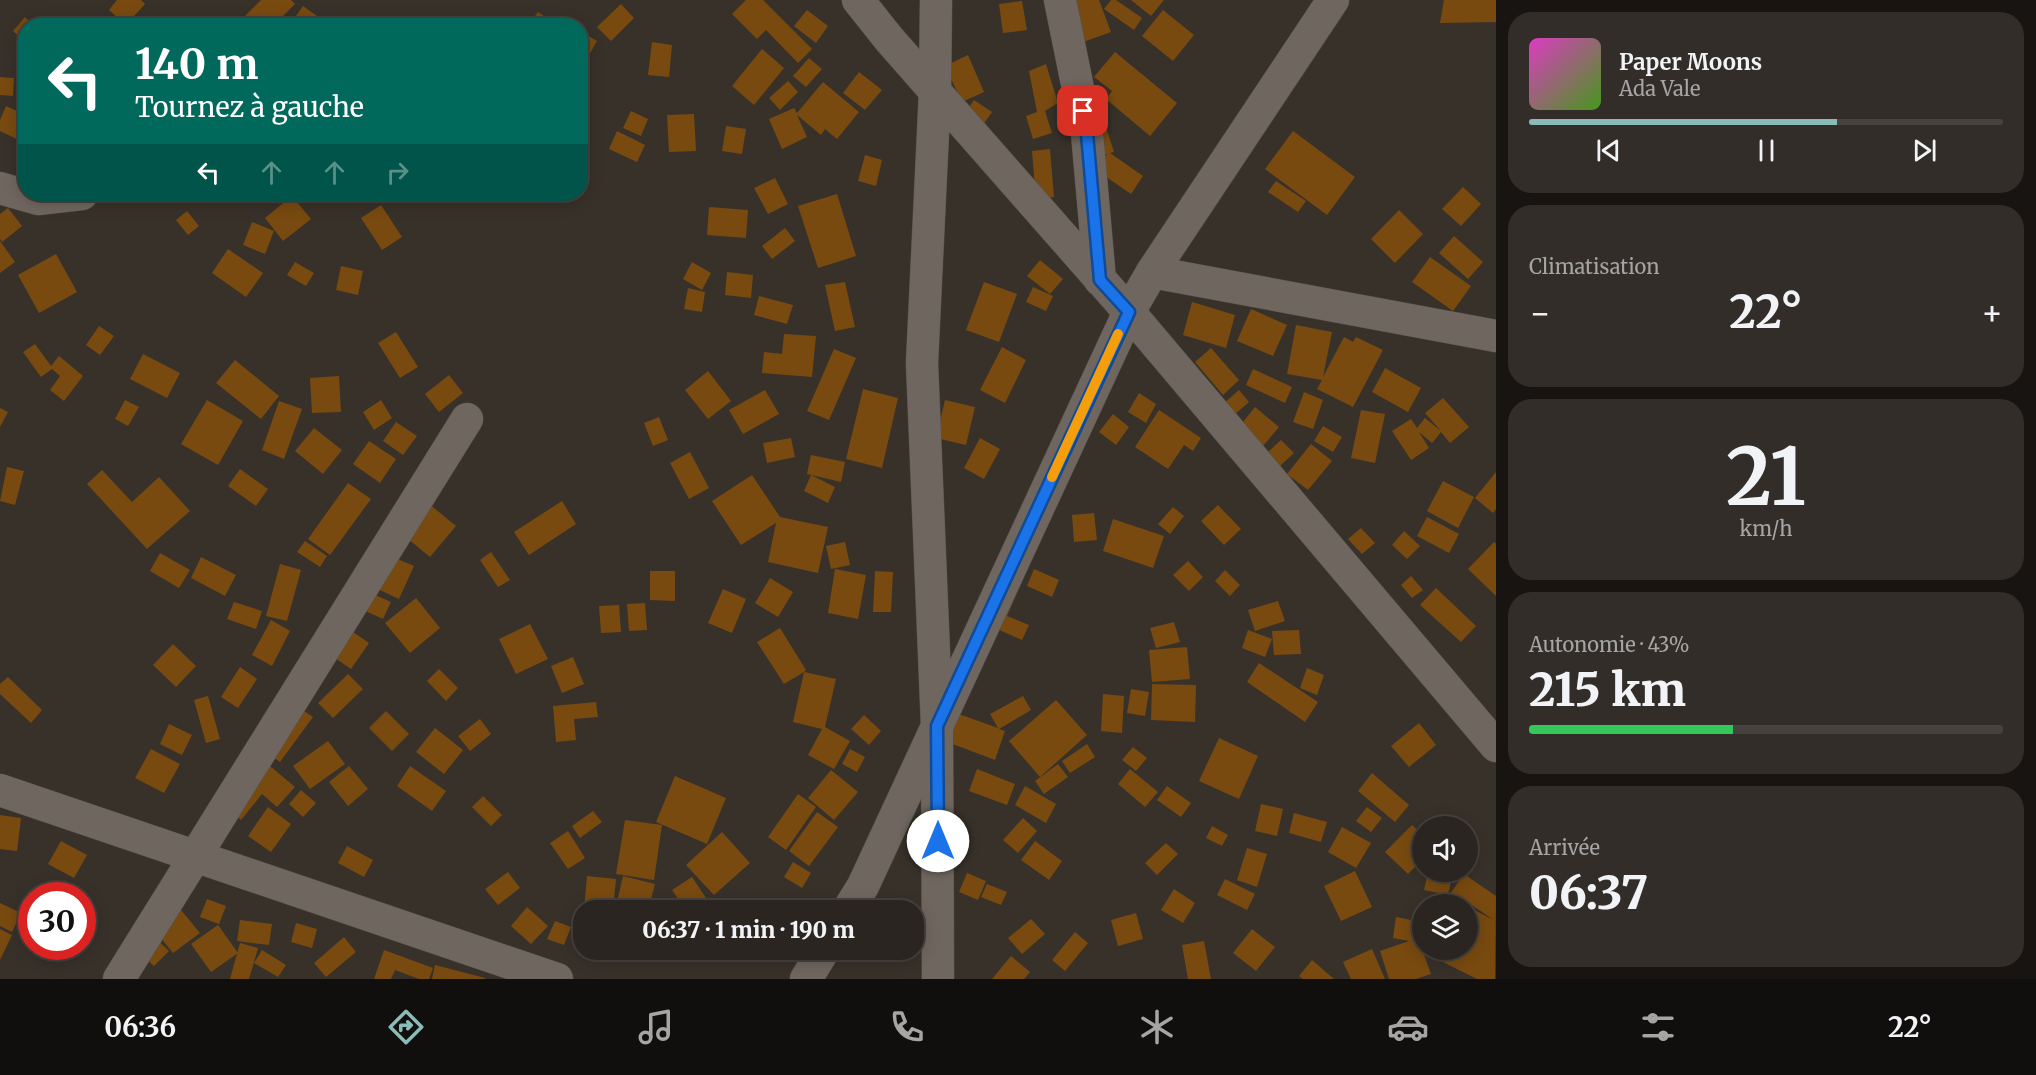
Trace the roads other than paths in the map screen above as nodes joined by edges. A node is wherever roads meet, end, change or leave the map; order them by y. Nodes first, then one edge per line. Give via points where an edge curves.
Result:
1 (858, 0) edge
2 (936, 0) edge
3 (1060, 0) edge
4 (1333, 0) edge
5 (935, 91) junction
6 (0, 188) edge
7 (18, 193) edge
8 (1152, 272) junction
9 (1100, 280) junction
10 (1129, 312) junction
11 (1496, 336) edge
12 (467, 419) dead end
13 (937, 726) junction
14 (1496, 746) edge
15 (0, 790) edge
16 (196, 856) junction
17 (855, 900) edge
18 (818, 960) edge
19 (119, 979) edge
20 (557, 979) edge
21 (806, 979) edge
22 (938, 979) edge

1 - 5 street
2 - 5 street
3 - 9 street via 1087,134
4 - 8 street
5 - 9 street
5 - 13 street via 922,363
6 - 7 street
8 - 10 street
8 - 11 street
9 - 10 street
10 - 13 street
10 - 14 street
12 - 16 street
13 - 17 street
13 - 22 street
15 - 16 street
16 - 19 street
16 - 20 street
18 - 21 street

